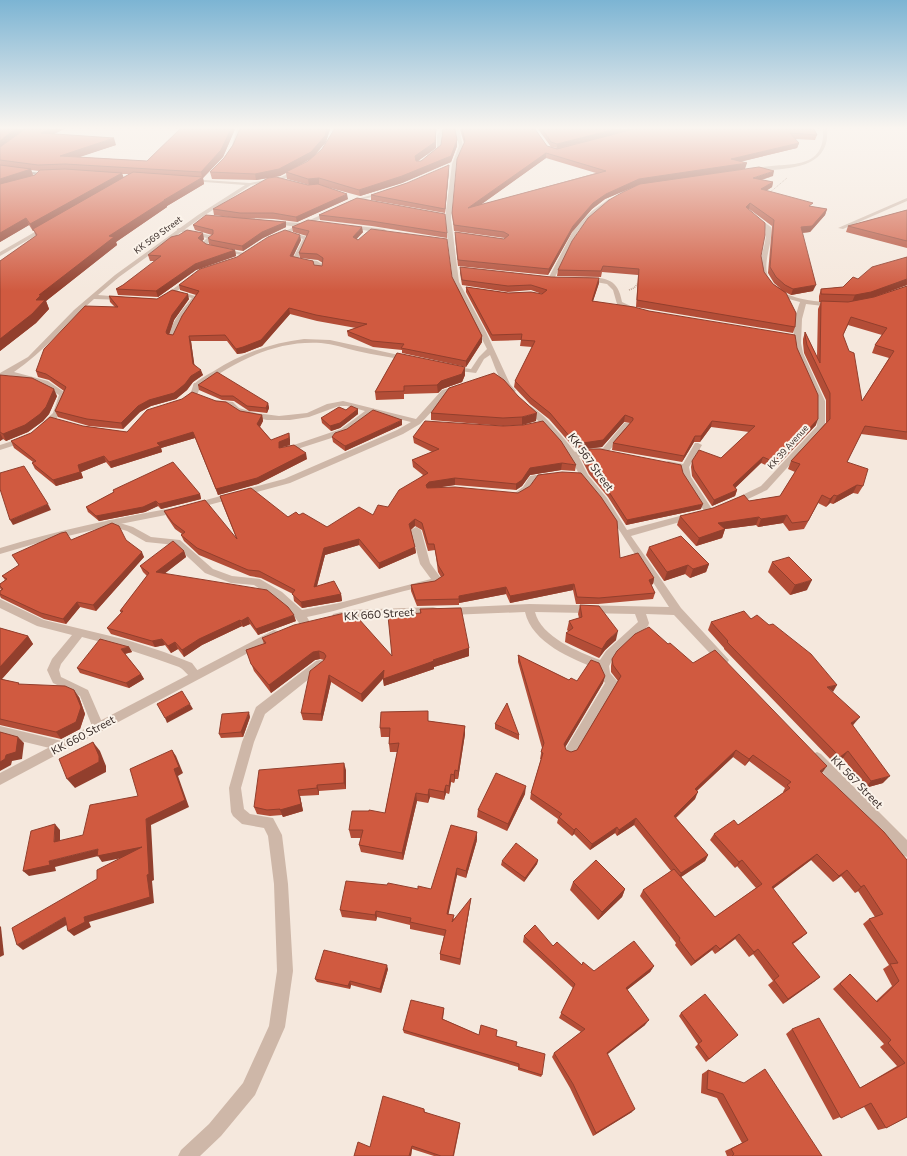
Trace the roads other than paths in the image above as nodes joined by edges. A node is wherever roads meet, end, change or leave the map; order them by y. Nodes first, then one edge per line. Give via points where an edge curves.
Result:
1 (234, 183) edge
2 (257, 183) edge
3 (449, 183) edge
4 (250, 184) junction
5 (390, 190) edge
6 (349, 197) edge
7 (617, 197) edge
8 (907, 199) edge
9 (358, 200) junction
10 (372, 204) edge
11 (750, 215) edge
12 (200, 216) junction
13 (213, 217) edge
14 (270, 222) edge
15 (308, 222) junction
16 (54, 223) edge
17 (323, 224) edge
18 (300, 225) junction
19 (340, 226) edge
20 (840, 228) dead end
21 (371, 229) junction
22 (179, 230) junction
23 (286, 232) junction
24 (394, 232) edge
25 (362, 236) edge
26 (273, 237) edge
27 (0, 254) edge
28 (236, 260) edge
29 (320, 270) edge
30 (194, 276) edge
31 (544, 278) edge
32 (551, 279) junction
33 (558, 279) edge
34 (580, 279) edge
35 (459, 288) junction
36 (469, 289) edge
37 (92, 297) junction
38 (128, 299) edge
39 (803, 303) junction
40 (841, 306) edge
41 (640, 311) edge
42 (172, 338) edge
43 (491, 350) junction
44 (417, 361) edge
45 (440, 366) edge
46 (4, 374) edge
47 (502, 375) junction
48 (492, 376) edge
49 (470, 385) edge
50 (200, 393) junction
51 (174, 404) edge
52 (371, 411) junction
53 (417, 422) junction
54 (428, 424) edge
55 (627, 425) edge
56 (698, 445) dead end
57 (0, 448) edge
58 (284, 451) edge
59 (601, 451) junction
60 (613, 455) edge
61 (574, 456) junction
62 (656, 462) edge
63 (685, 467) junction
64 (560, 474) edge
65 (510, 494) edge
66 (727, 506) edge
67 (110, 523) junction
68 (416, 530) dead end
69 (625, 534) junction
70 (0, 551) edge
71 (0, 603) edge
72 (529, 608) junction
73 (639, 610) junction
74 (677, 611) junction
75 (303, 619) junction
76 (80, 632) junction
77 (320, 664) edge
78 (603, 666) junction
79 (731, 668) edge
80 (195, 675) junction
81 (98, 727) junction
82 (0, 730) edge
83 (62, 746) junction
84 (570, 752) edge
85 (812, 752) edge
86 (0, 780) edge
87 (907, 850) edge
88 (187, 1156) edge

1 - 4 street
2 - 4 street, KK 569 Street
3 - 35 street, KK 567 Street via 445,216 458,270 456,282
4 - 12 street, KK 569 Street
5 - 9 street
6 - 9 street
7 - 32 street via 594,212 576,230
8 - 20 street
9 - 10 street
9 - 15 street
11 - 39 street via 768,227 770,234 763,265 765,277 771,286 782,294
12 - 13 street
12 - 22 street, KK 569 Street
14 - 18 street
15 - 17 street
15 - 18 street
16 - 27 street
18 - 23 street
19 - 21 street
21 - 24 street
21 - 25 street
22 - 28 street via 212,237 204,244 210,248 249,252
22 - 37 street, KK 569 Street
23 - 26 street
23 - 29 street via 306,238 295,260 317,263
30 - 42 street via 169,294 196,297 174,328
31 - 32 street
32 - 33 street
34 - 41 street via 610,283 617,290 619,303
35 - 36 street
35 - 43 street, KK 567 Street
37 - 38 street
37 - 46 street, KK 569 Street via 30,358
39 - 40 street
39 - 66 street, KK 39 Avenue via 792,337 821,399 821,426 764,488
43 - 45 street via 481,358 473,371
43 - 47 street, KK 567 Street
44 - 50 street via 322,341 275,344 254,352 208,377
46 - 57 street via 46,383 63,394 57,421
47 - 48 street
47 - 61 street, KK 567 Street via 506,386
49 - 53 street via 445,392
50 - 51 street
50 - 52 street via 221,404 230,404 243,414 266,417 287,418 307,415 344,403
52 - 53 street via 407,417
52 - 58 street via 344,431
53 - 54 street
53 - 67 street via 400,432 287,481 166,513
55 - 59 street via 605,450
56 - 63 street
59 - 60 street
59 - 61 street via 586,451
61 - 69 street, KK 567 Street via 580,476 604,500
62 - 63 street
63 - 69 street via 687,477 712,511
64 - 65 street via 533,478 518,495
67 - 70 street
67 - 75 street via 130,529 149,540 177,542 209,571 231,579 256,582 278,595
68 - 75 street via 425,564 438,581 416,585
69 - 74 street, KK 567 Street
71 - 76 street via 41,623
72 - 73 street, KK 660 Street
72 - 75 street, KK 660 Street via 350,614
72 - 78 street via 532,621 545,635 569,653
73 - 74 street, KK 660 Street
73 - 78 street via 644,623 610,654
74 - 79 street, KK 567 Street
75 - 80 street, KK 660 Street
76 - 80 street via 167,658 188,666
76 - 81 street via 52,670 58,680 84,693
77 - 88 street via 260,711 235,788 238,812 247,820 268,822 275,835 281,884 285,971 277,1027 249,1089 215,1130
78 - 84 street via 612,682
80 - 81 street, KK 660 Street
81 - 83 street, KK 660 Street
82 - 83 street
83 - 86 street, KK 660 Street
85 - 87 street, KK 567 Street

